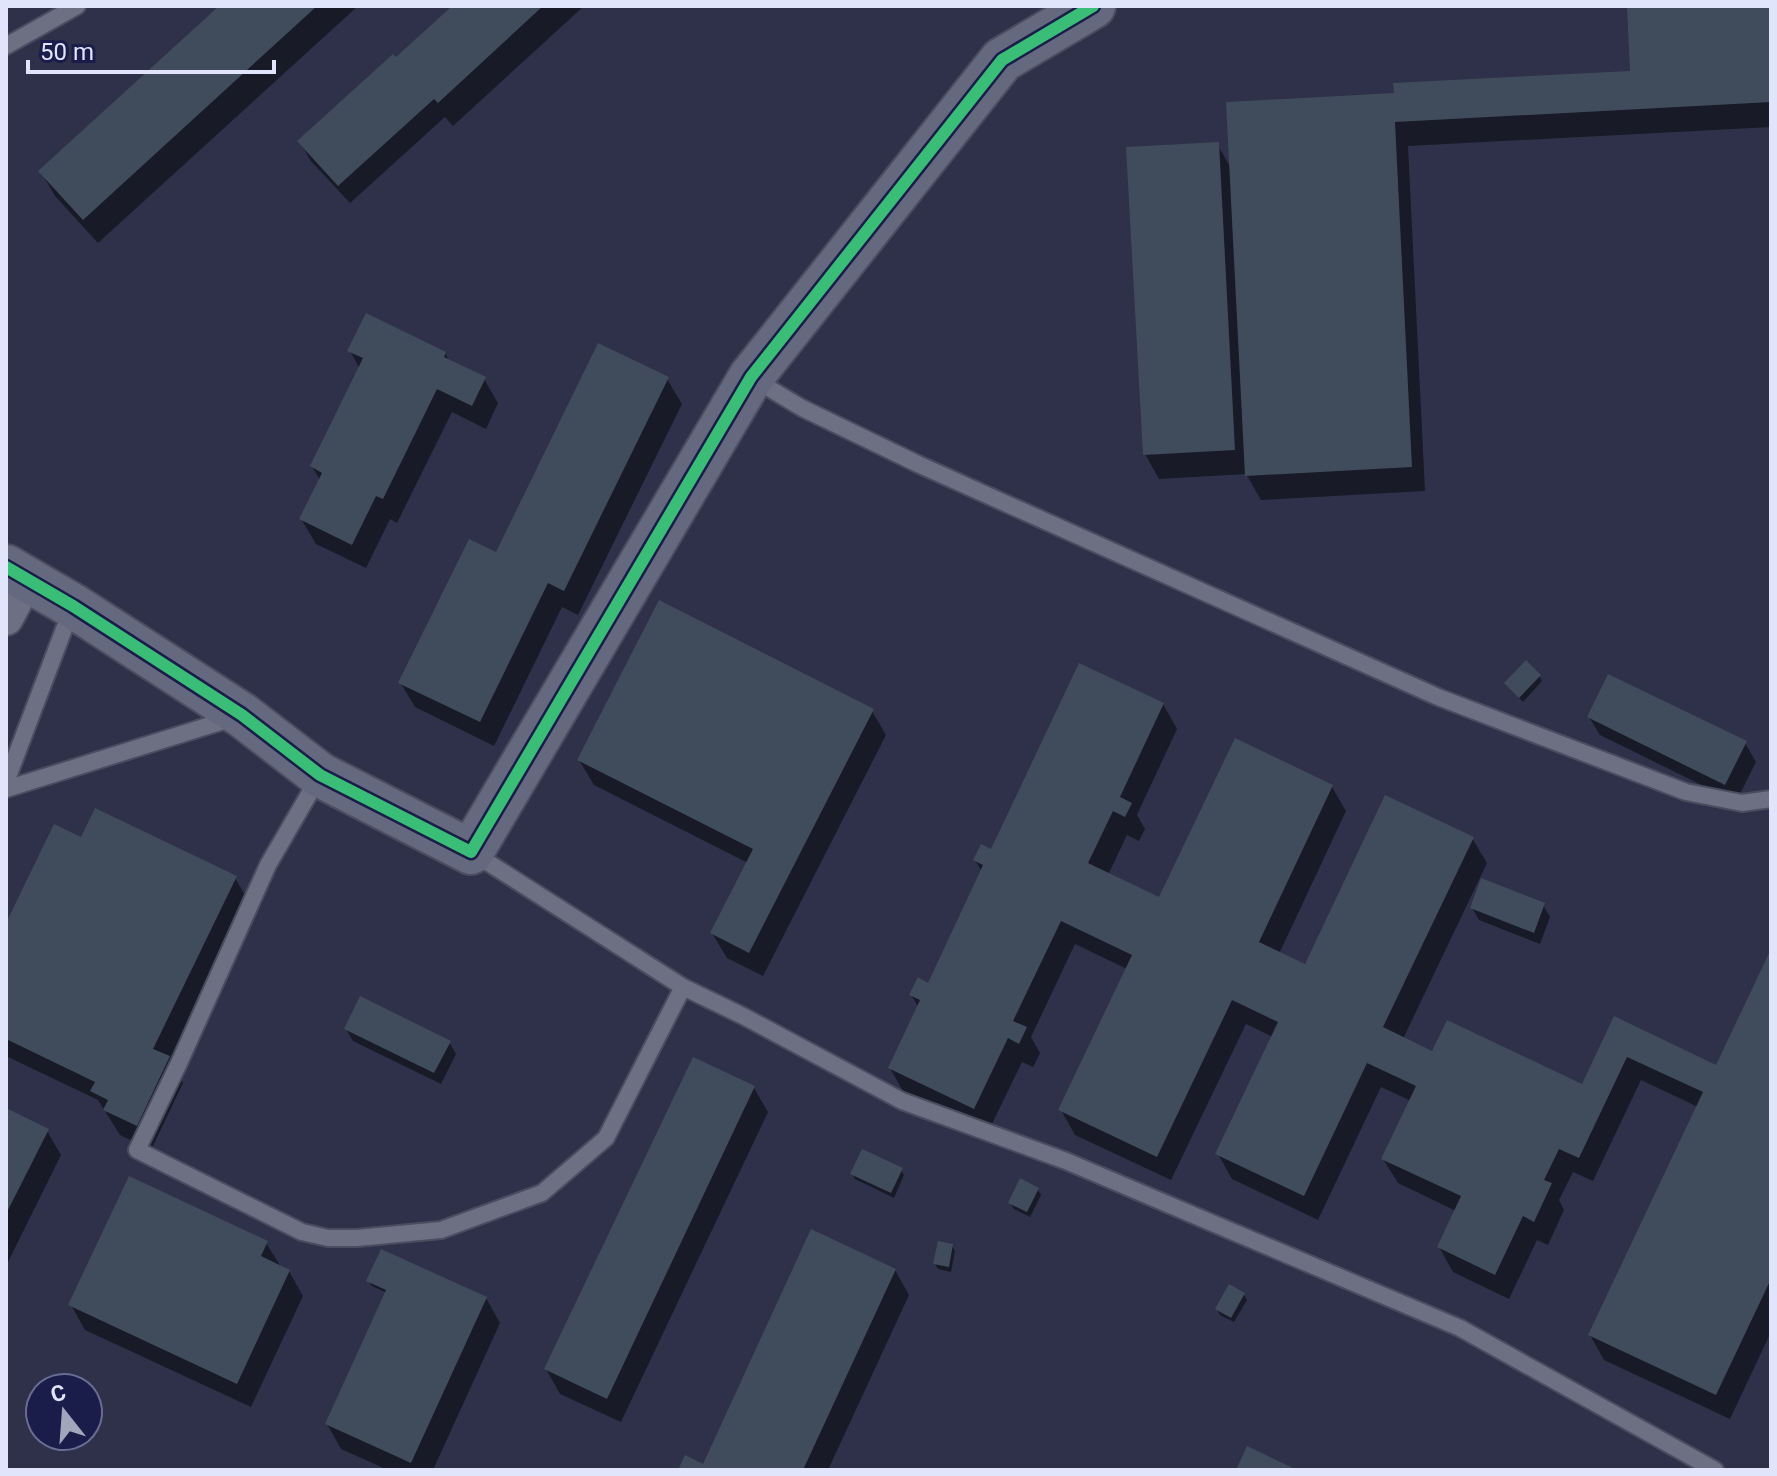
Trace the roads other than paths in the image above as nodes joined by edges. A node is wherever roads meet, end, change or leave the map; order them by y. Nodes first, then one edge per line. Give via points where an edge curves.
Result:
1 (77, 6) edge
2 (1093, 6) edge
3 (6, 46) edge
4 (751, 377) junction
5 (16, 573) edge
6 (73, 606) junction
7 (6, 618) edge
8 (242, 715) junction
9 (320, 775) junction
10 (6, 782) edge
11 (6, 789) edge
12 (1771, 799) edge
13 (471, 852) junction
14 (683, 987) junction
15 (1715, 1470) edge

1 - 3 lane
2 - 4 street via 1002,60
4 - 12 lane via 920,465 1438,697 1686,792 1742,803
4 - 13 street
5 - 6 street
5 - 7 street
6 - 8 street
6 - 10 lane
8 - 9 street
8 - 11 lane
9 - 13 street
9 - 14 lane via 268,865 137,1150 302,1232 357,1238 441,1230 542,1193 606,1138
13 - 14 lane
14 - 15 lane via 902,1101 1066,1161 1460,1328

